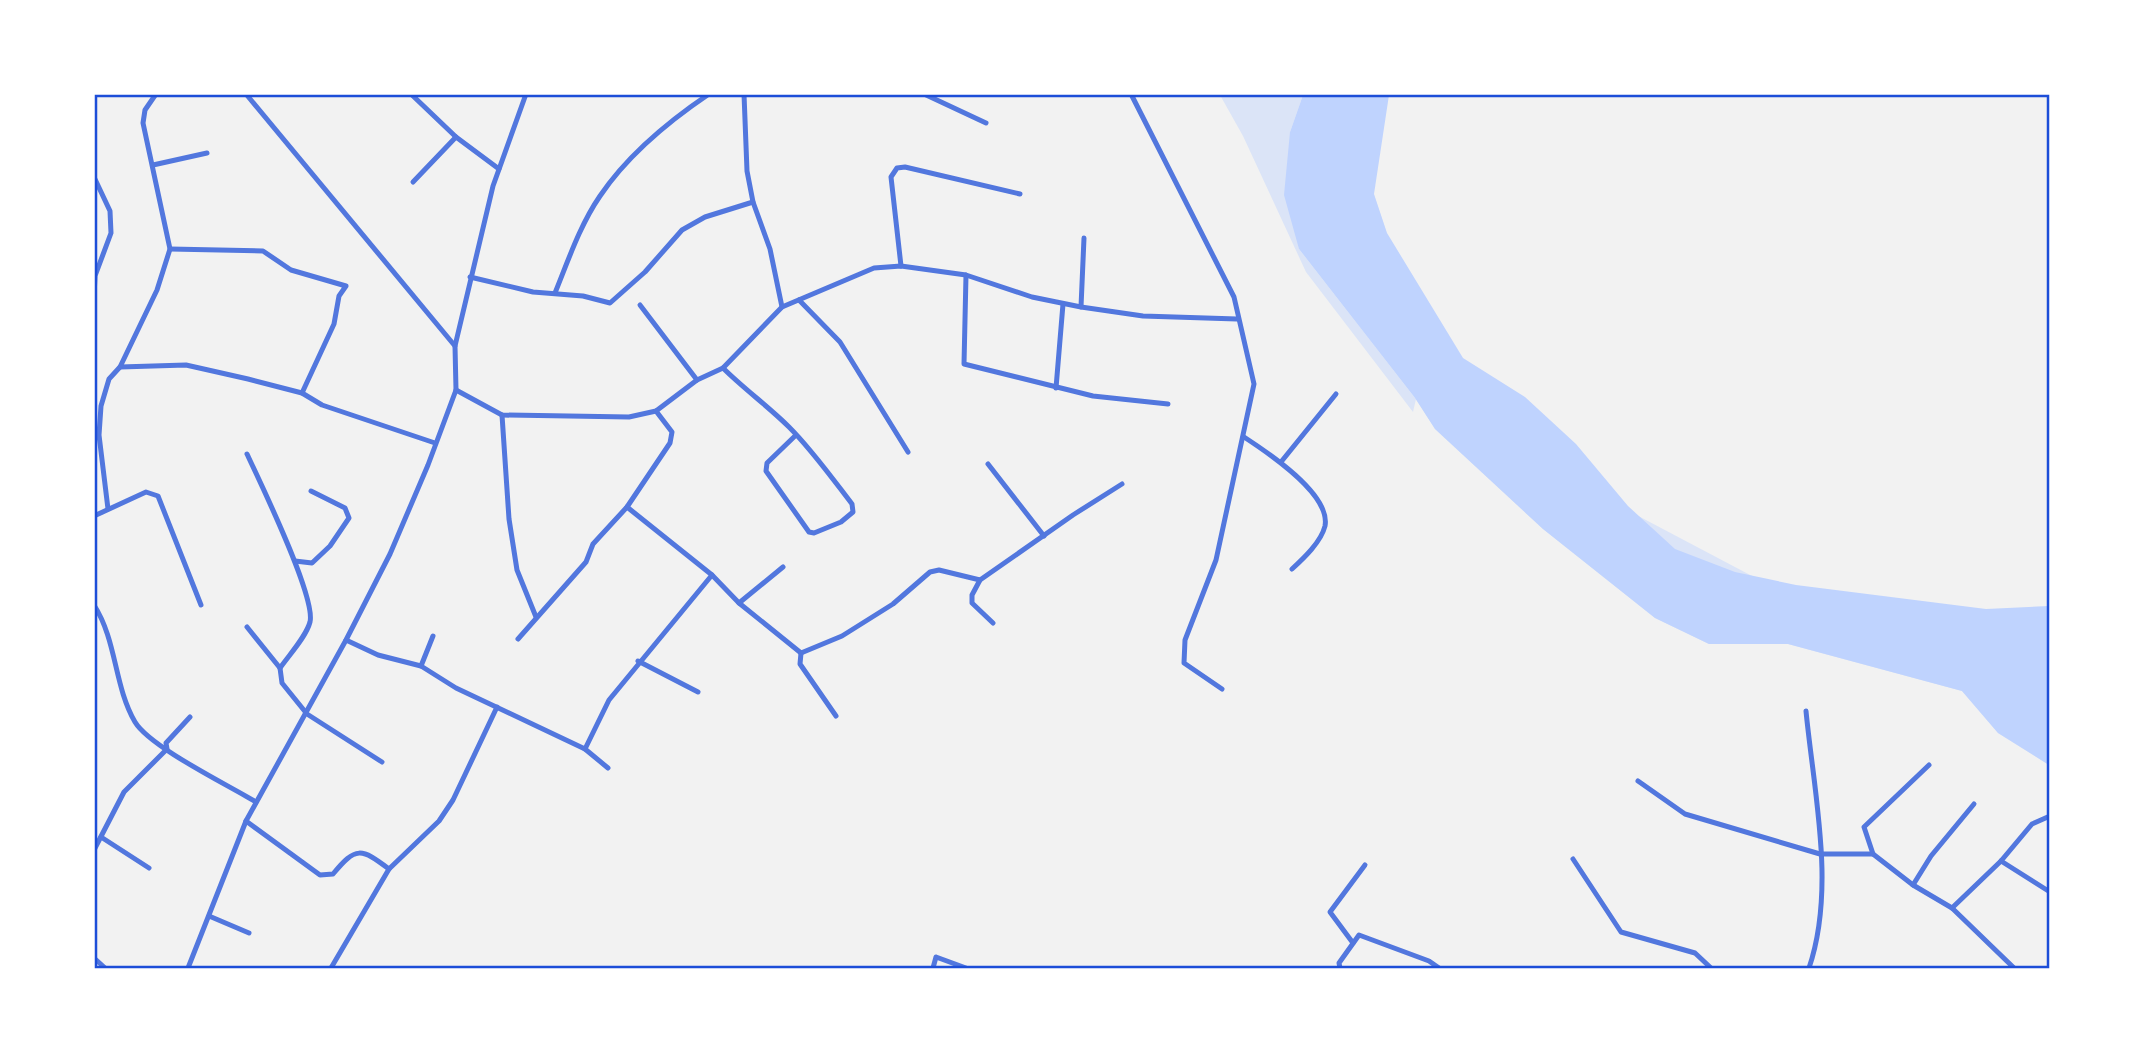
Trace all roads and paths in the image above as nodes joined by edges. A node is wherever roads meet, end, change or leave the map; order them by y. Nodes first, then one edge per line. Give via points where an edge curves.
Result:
1 (156, 94) edge
2 (246, 94) edge
3 (411, 94) edge
4 (526, 94) edge
5 (709, 94) edge
6 (744, 94) edge
7 (924, 94) edge
8 (1131, 94) edge
9 (986, 123) dead end
10 (456, 137) junction
11 (207, 153) dead end
12 (153, 165) junction
13 (499, 169) junction
14 (94, 177) edge
15 (413, 182) dead end
16 (1020, 194) dead end
17 (753, 202) junction
18 (1084, 238) dead end
19 (170, 248) junction
20 (901, 266) junction
21 (965, 275) junction
22 (470, 277) junction
23 (555, 293) junction
24 (95, 296) edge
25 (799, 300) junction
26 (1063, 303) junction
27 (640, 305) dead end
28 (782, 307) junction
29 (1082, 307) junction
30 (1237, 319) junction
31 (455, 346) junction
32 (120, 367) junction
33 (723, 368) junction
34 (697, 380) junction
35 (1056, 388) junction
36 (456, 390) junction
37 (302, 393) junction
38 (1336, 394) dead end
39 (1168, 404) dead end
40 (656, 411) junction
41 (502, 415) junction
42 (796, 435) junction
43 (1244, 437) junction
44 (435, 443) junction
45 (908, 452) dead end
46 (247, 454) dead end
47 (1281, 462) junction
48 (988, 464) dead end
49 (1122, 484) dead end
50 (311, 491) dead end
51 (627, 507) junction
52 (108, 509) junction
53 (94, 516) edge
54 (1044, 536) junction
55 (295, 561) junction
56 (783, 567) dead end
57 (1292, 569) dead end
58 (712, 575) junction
59 (980, 580) junction
60 (739, 603) junction
61 (94, 605) edge
62 (201, 606) dead end
63 (536, 617) junction
64 (993, 623) dead end
65 (247, 627) dead end
66 (433, 636) dead end
67 (518, 639) dead end
68 (346, 640) junction
69 (800, 653) junction
70 (638, 661) junction
71 (421, 666) junction
72 (280, 668) junction
73 (1222, 688) dead end
74 (698, 692) dead end
75 (497, 706) junction
76 (1806, 711) dead end
77 (307, 714) junction
78 (836, 716) dead end
79 (190, 717) dead end
80 (167, 749) junction
81 (584, 750) junction
82 (382, 762) dead end
83 (1929, 765) dead end
84 (608, 768) dead end
85 (1637, 781) dead end
86 (256, 802) junction
87 (1974, 804) dead end
88 (2049, 816) edge
89 (246, 821) junction
90 (101, 837) junction
91 (94, 850) edge
92 (1819, 854) junction
93 (1873, 854) junction
94 (1573, 859) dead end
95 (2001, 861) junction
96 (1365, 865) dead end
97 (149, 868) dead end
98 (389, 869) junction
99 (1913, 885) junction
100 (2049, 892) edge
101 (1952, 908) junction
102 (209, 916) junction
103 (249, 933) dead end
104 (1353, 943) junction
105 (94, 958) edge
106 (105, 968) edge
107 (188, 968) edge
108 (331, 968) edge
109 (933, 968) edge
110 (966, 968) edge
111 (1340, 968) edge
112 (1439, 968) edge
113 (1711, 968) edge
114 (1809, 968) edge
115 (2014, 968) edge

1 - 12 street via 143,123
2 - 31 street
3 - 10 street
4 - 13 street
5 - 23 street via 646,145 600,195
6 - 17 street
7 - 9 street
8 - 30 street via 1234,297
10 - 13 street
10 - 15 street
11 - 12 street
12 - 19 street
13 - 22 street
14 - 24 street via 110,211 111,233 95,276
16 - 20 street via 897,168 891,177
17 - 23 street via 712,214 682,230 610,303
17 - 28 street via 770,249
18 - 29 street
19 - 32 street via 157,290
19 - 37 street via 263,251 291,270 346,286
20 - 21 street
20 - 25 street via 865,270
21 - 26 street
21 - 35 street via 964,363
22 - 23 street
22 - 31 street
25 - 28 street
25 - 45 street via 840,342
26 - 29 street
26 - 35 street
27 - 34 street
28 - 33 street
29 - 30 street via 1143,316
30 - 43 street via 1254,384
31 - 36 street
32 - 37 street via 186,365
32 - 52 street via 108,379 100,420
33 - 34 street
33 - 42 street
34 - 40 street
35 - 39 street
36 - 41 street
36 - 44 street
37 - 44 street via 322,405
38 - 47 street
40 - 41 street via 629,417
40 - 51 street via 672,432 670,443
41 - 63 street via 517,570
42 - 42 street via 854,507 847,518 814,533 808,531 766,471 767,463
43 - 47 street
43 - 73 street via 1216,560 1183,655 1184,663
44 - 68 street via 390,554
46 - 55 street
47 - 57 street via 1321,504 1324,514 1325,527
48 - 54 street
49 - 54 street
50 - 55 street via 345,508 349,518 312,563
51 - 58 street
51 - 63 street
52 - 53 street
52 - 62 street via 146,492 158,496
54 - 59 street
55 - 72 street via 310,621
56 - 60 street
58 - 60 street
58 - 70 street
59 - 64 street via 971,600
59 - 69 street via 939,570 929,572 893,604 842,636
60 - 69 street
61 - 80 street via 108,631 135,722
63 - 67 street
65 - 72 street
66 - 71 street
68 - 71 street via 378,655
68 - 77 street
69 - 78 street via 800,664
70 - 74 street
70 - 81 street via 609,701
71 - 75 street
72 - 77 street via 282,683
75 - 81 street
75 - 98 street via 453,800 439,821
76 - 92 street
77 - 82 street
77 - 86 street
79 - 80 street via 166,743
80 - 86 street
80 - 90 street via 124,792
81 - 84 street
83 - 93 street via 1864,827
85 - 92 street via 1685,814
86 - 89 street
87 - 99 street
88 - 95 street via 2032,824
89 - 98 street via 320,875 333,874 356,852
89 - 102 street
90 - 91 street
90 - 97 street
92 - 93 street
92 - 114 street via 1821,922
93 - 99 street
94 - 113 street via 1621,932 1695,953
95 - 100 street
95 - 101 street
96 - 104 street via 1330,912
98 - 108 street
99 - 101 street
101 - 115 street
102 - 103 street
102 - 107 street
104 - 111 street
104 - 112 street via 1359,935
105 - 106 street
109 - 110 street via 936,957

